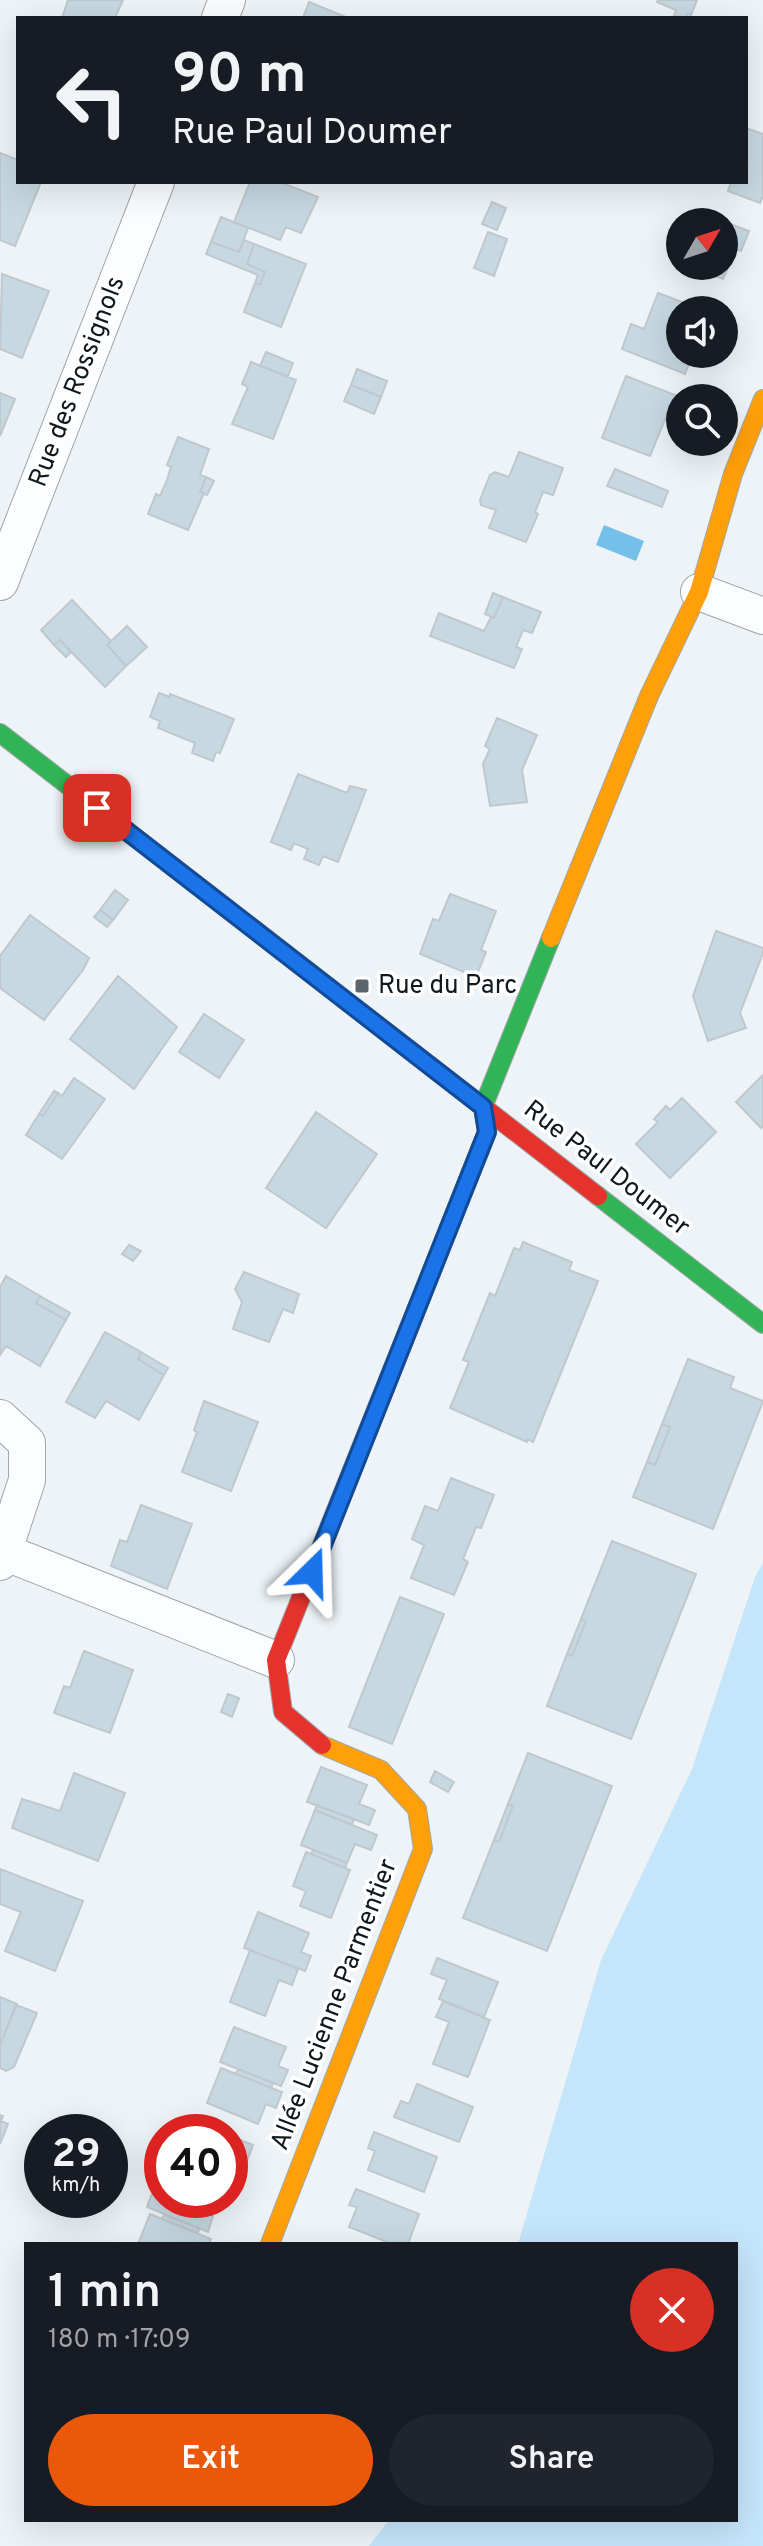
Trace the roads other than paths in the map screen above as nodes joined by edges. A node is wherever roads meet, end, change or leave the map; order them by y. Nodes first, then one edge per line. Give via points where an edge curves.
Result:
1 (155, 184) edge
2 (763, 399) edge
3 (0, 582) edge
4 (699, 592) junction
5 (763, 616) edge
6 (0, 733) edge
7 (483, 1107) junction
8 (763, 1324) edge
9 (0, 1418) edge
10 (2, 1557) edge
11 (276, 1660) junction
12 (271, 2242) edge

1 - 3 street, Rue des Rossignols
2 - 4 street via 733,474
4 - 5 street
4 - 7 street via 649,696
6 - 7 street, Rue Paul Doumer
7 - 8 street, Rue Paul Doumer
7 - 11 street via 487,1132
9 - 10 street via 27,1443 27,1480
10 - 11 street
11 - 12 street, Allée Lucienne Parmentier via 283,1712 320,1744 381,1770 417,1809 423,1849

